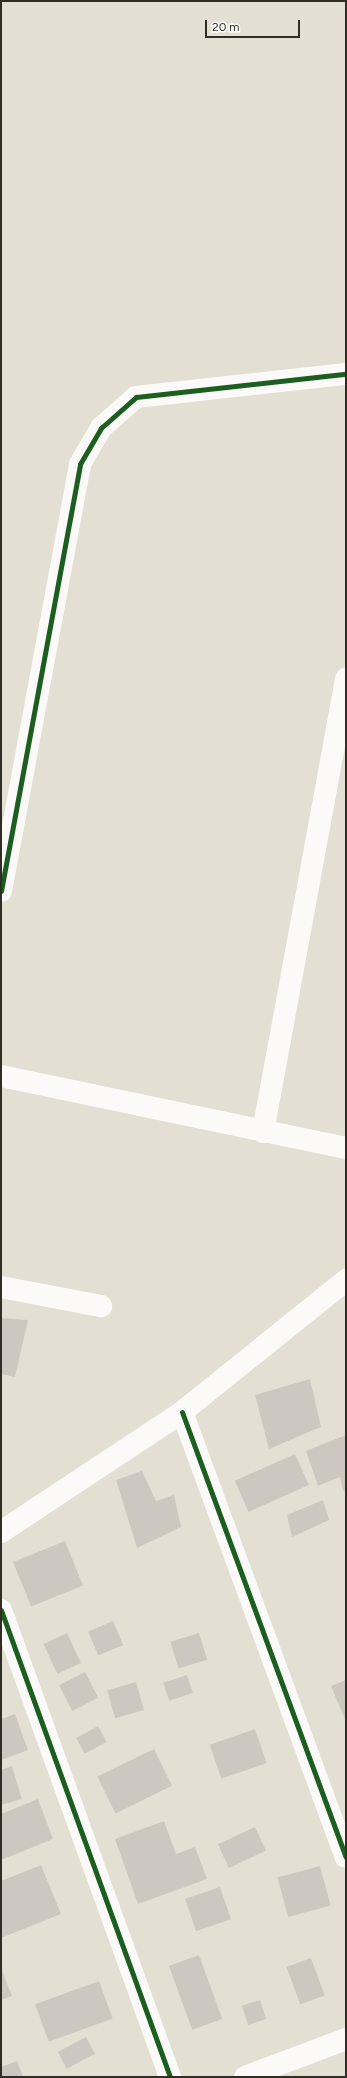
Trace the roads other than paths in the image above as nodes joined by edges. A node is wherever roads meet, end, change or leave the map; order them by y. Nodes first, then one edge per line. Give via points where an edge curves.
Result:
1 (346, 374) edge
2 (346, 679) edge
3 (1, 891) edge
4 (1, 1076) edge
5 (263, 1132) junction
6 (346, 1148) edge
7 (346, 1280) edge
8 (1, 1287) edge
9 (101, 1306) dead end
10 (182, 1412) junction
11 (1, 1532) edge
12 (1, 1610) edge
13 (346, 1857) edge
14 (346, 2039) edge
15 (170, 2077) edge
16 (245, 2077) edge

1 - 3 street via 136,397 101,428 80,464
2 - 5 street
4 - 5 street
5 - 6 street
7 - 10 street
8 - 9 street
10 - 11 street
10 - 13 street
12 - 15 street
14 - 16 street

